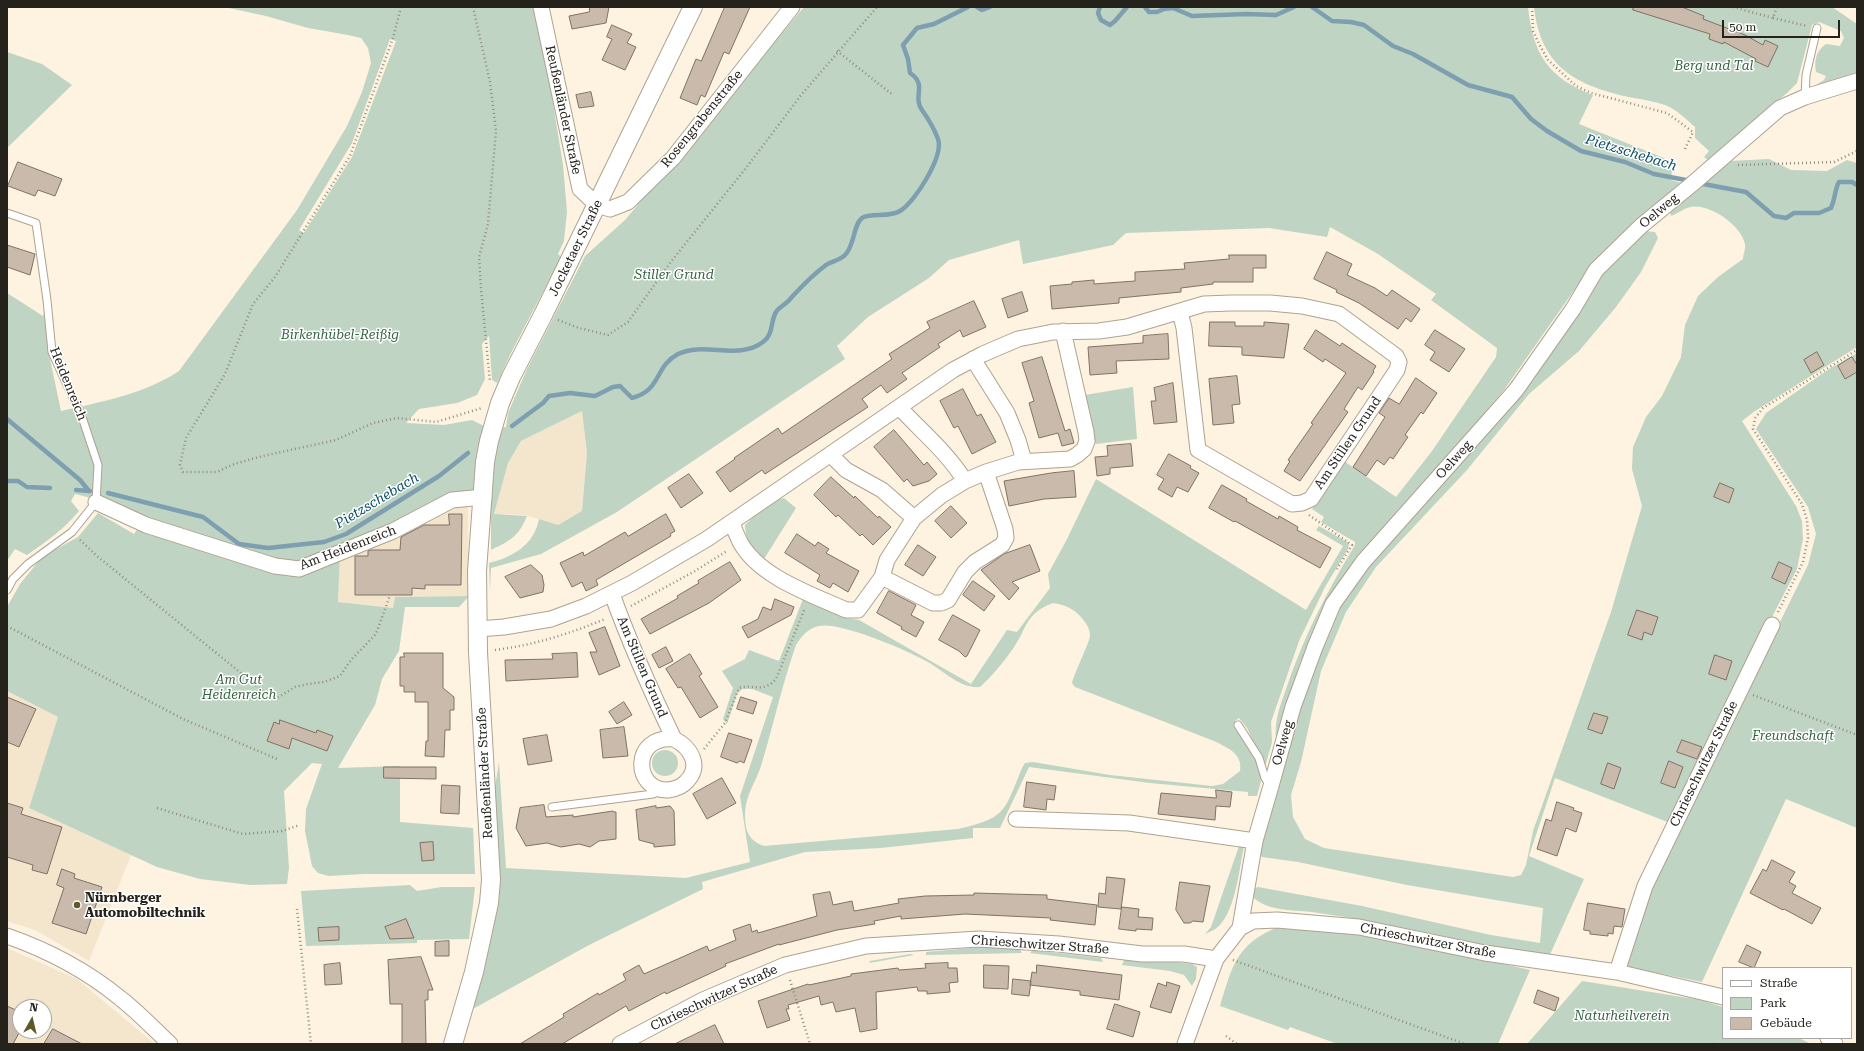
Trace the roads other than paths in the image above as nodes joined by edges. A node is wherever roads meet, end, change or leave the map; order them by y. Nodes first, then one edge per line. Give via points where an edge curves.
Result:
1 (541, 7) edge
2 (693, 7) edge
3 (792, 7) edge
4 (1817, 28) road end
5 (1857, 81) edge
6 (1805, 97) junction
7 (597, 205) junction
8 (7, 213) edge
9 (1180, 312) junction
10 (1064, 331) junction
11 (973, 359) junction
12 (899, 407) junction
13 (831, 455) junction
14 (1024, 461) junction
15 (986, 472) junction
16 (965, 481) junction
17 (484, 497) junction
18 (96, 502) junction
19 (914, 518) junction
20 (732, 522) junction
21 (882, 577) junction
22 (7, 590) edge
23 (612, 594) junction
24 (1772, 625) road end
25 (478, 629) junction
26 (1238, 725) dead end
27 (674, 739) junction
28 (1270, 786) junction
29 (663, 790) junction
30 (552, 808) dead end
31 (1016, 819) dead end
32 (1255, 841) junction
33 (1240, 928) junction
34 (7, 936) edge
35 (1216, 959) junction
36 (1617, 972) junction
37 (1722, 997) edge
38 (170, 1044) edge
39 (453, 1044) edge
40 (620, 1044) edge
41 (1185, 1044) edge

1 - 7 street, Reußenländer Straße via 580,189
2 - 7 street, Jocketaer Straße
3 - 7 street, Rosengrabenstraße via 667,163 628,202 610,209
4 - 6 lane via 1806,75
5 - 6 street, Oelweg
6 - 28 street, Oelweg via 1780,108 1641,226 1596,270 1573,309 1516,390 1363,562 1334,604 1315,647 1293,708
7 - 17 street, Jocketaer Straße via 500,404 485,462
8 - 18 lane, Heidenreich via 36,223 52,352 83,420 98,465
9 - 9 street, Am Stillen Grund via 1204,304 1231,302 1323,309 1339,314 1396,356 1399,362 1397,370 1311,499 1292,504 1198,450
9 - 10 street, Am Stillen Grund via 1127,327 1099,331
10 - 11 street, Am Stillen Grund via 1018,339
10 - 14 street via 1087,441 1084,450 1070,459
11 - 12 street, Am Stillen Grund
11 - 14 street via 1007,413
12 - 13 street, Am Stillen Grund
12 - 16 street via 954,463
13 - 19 street via 846,470 882,490
13 - 20 street, Am Stillen Grund
14 - 15 street
15 - 16 street
15 - 21 street via 1006,538 1002,545 970,567 948,600 933,603
16 - 19 street via 942,495
17 - 18 street, Am Heidenreich via 452,500 393,531 299,569 275,566 146,525
17 - 25 street, Reußenländer Straße via 477,571
18 - 22 lane via 72,532 28,564 13,579
19 - 21 street via 887,560
20 - 21 street via 740,542 752,558 776,578 846,610 858,610
20 - 23 street, Am Stillen Grund via 671,562
23 - 25 street, Am Stillen Grund via 551,619
23 - 27 street, Am Stillen Grund via 644,675
24 - 36 street, Chrieschwitzer Straße via 1645,886
25 - 39 street, Reußenländer Straße via 491,880 474,972
26 - 28 lane via 1259,758
27 - 29 street, Am Stillen Grund via 684,744 691,752 694,762 692,772 681,786
27 - 29 street via 658,740 646,749 643,756 642,765 646,779
28 - 32 street, Oelweg
29 - 30 lane via 653,794
31 - 32 street via 1129,823
32 - 33 street, Oelweg
33 - 35 street, Oelweg
33 - 36 street, Chrieschwitzer Straße via 1253,921 1277,920 1359,927 1485,954
34 - 38 street via 73,965 120,998
35 - 40 street, Chrieschwitzer Straße via 1184,954 1142,954 1059,944 978,939 866,946 785,965 703,1000
35 - 41 street, Oelweg
36 - 37 street, Chrieschwitzer Straße

